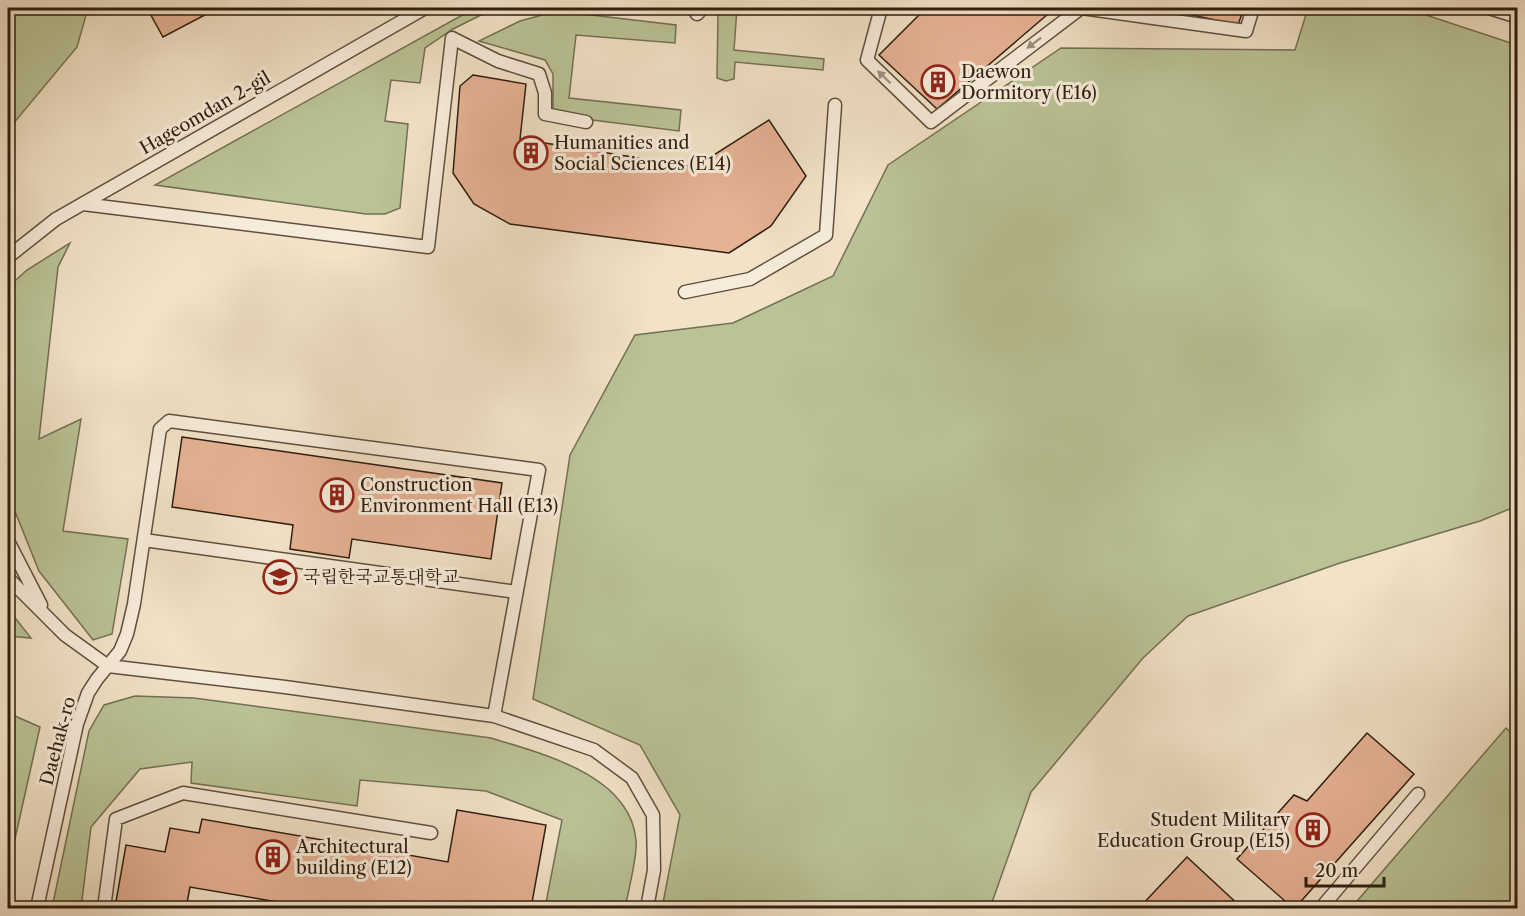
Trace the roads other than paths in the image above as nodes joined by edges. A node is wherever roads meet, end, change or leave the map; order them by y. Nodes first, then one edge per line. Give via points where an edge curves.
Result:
1 (425, 8) edge
2 (693, 8) edge
3 (703, 8) edge
4 (881, 8) edge
5 (1081, 8) edge
6 (1254, 8) edge
7 (1490, 8) edge
8 (1518, 17) edge
9 (835, 105) dead end
10 (586, 122) dead end
11 (83, 204) junction
12 (8, 257) edge
13 (685, 292) dead end
14 (144, 540) junction
15 (8, 541) edge
16 (8, 578) edge
17 (516, 592) junction
18 (46, 614) junction
19 (108, 666) junction
20 (494, 716) junction
21 (1418, 794) dead end
22 (431, 832) dead end
23 (37, 909) edge
24 (104, 909) edge
25 (647, 909) edge
26 (1321, 909) edge

1 - 11 lane, Hageomdan 2-gil
2 - 3 lane via 697,14
5 -> 4 lane via 932,122 867,60
5 - 6 lane via 1246,32
7 - 8 lane
9 - 13 lane via 826,235 750,279
10 - 11 lane via 544,114 539,75 498,61 452,38 428,247
11 - 12 lane, Hageomdan 2-gil via 56,219
14 - 17 lane
14 - 17 lane, Daehak-ro via 160,429 169,421 539,470
14 - 19 lane, Daehak-ro via 127,634
15 - 18 lane
16 - 18 lane
17 - 20 lane
18 - 19 lane via 65,635
19 - 20 lane
19 - 23 lane, Daehak-ro via 88,693 77,724
20 - 25 lane via 594,750 632,778 652,815 654,870
21 - 26 lane
22 - 24 lane via 183,793 116,819

